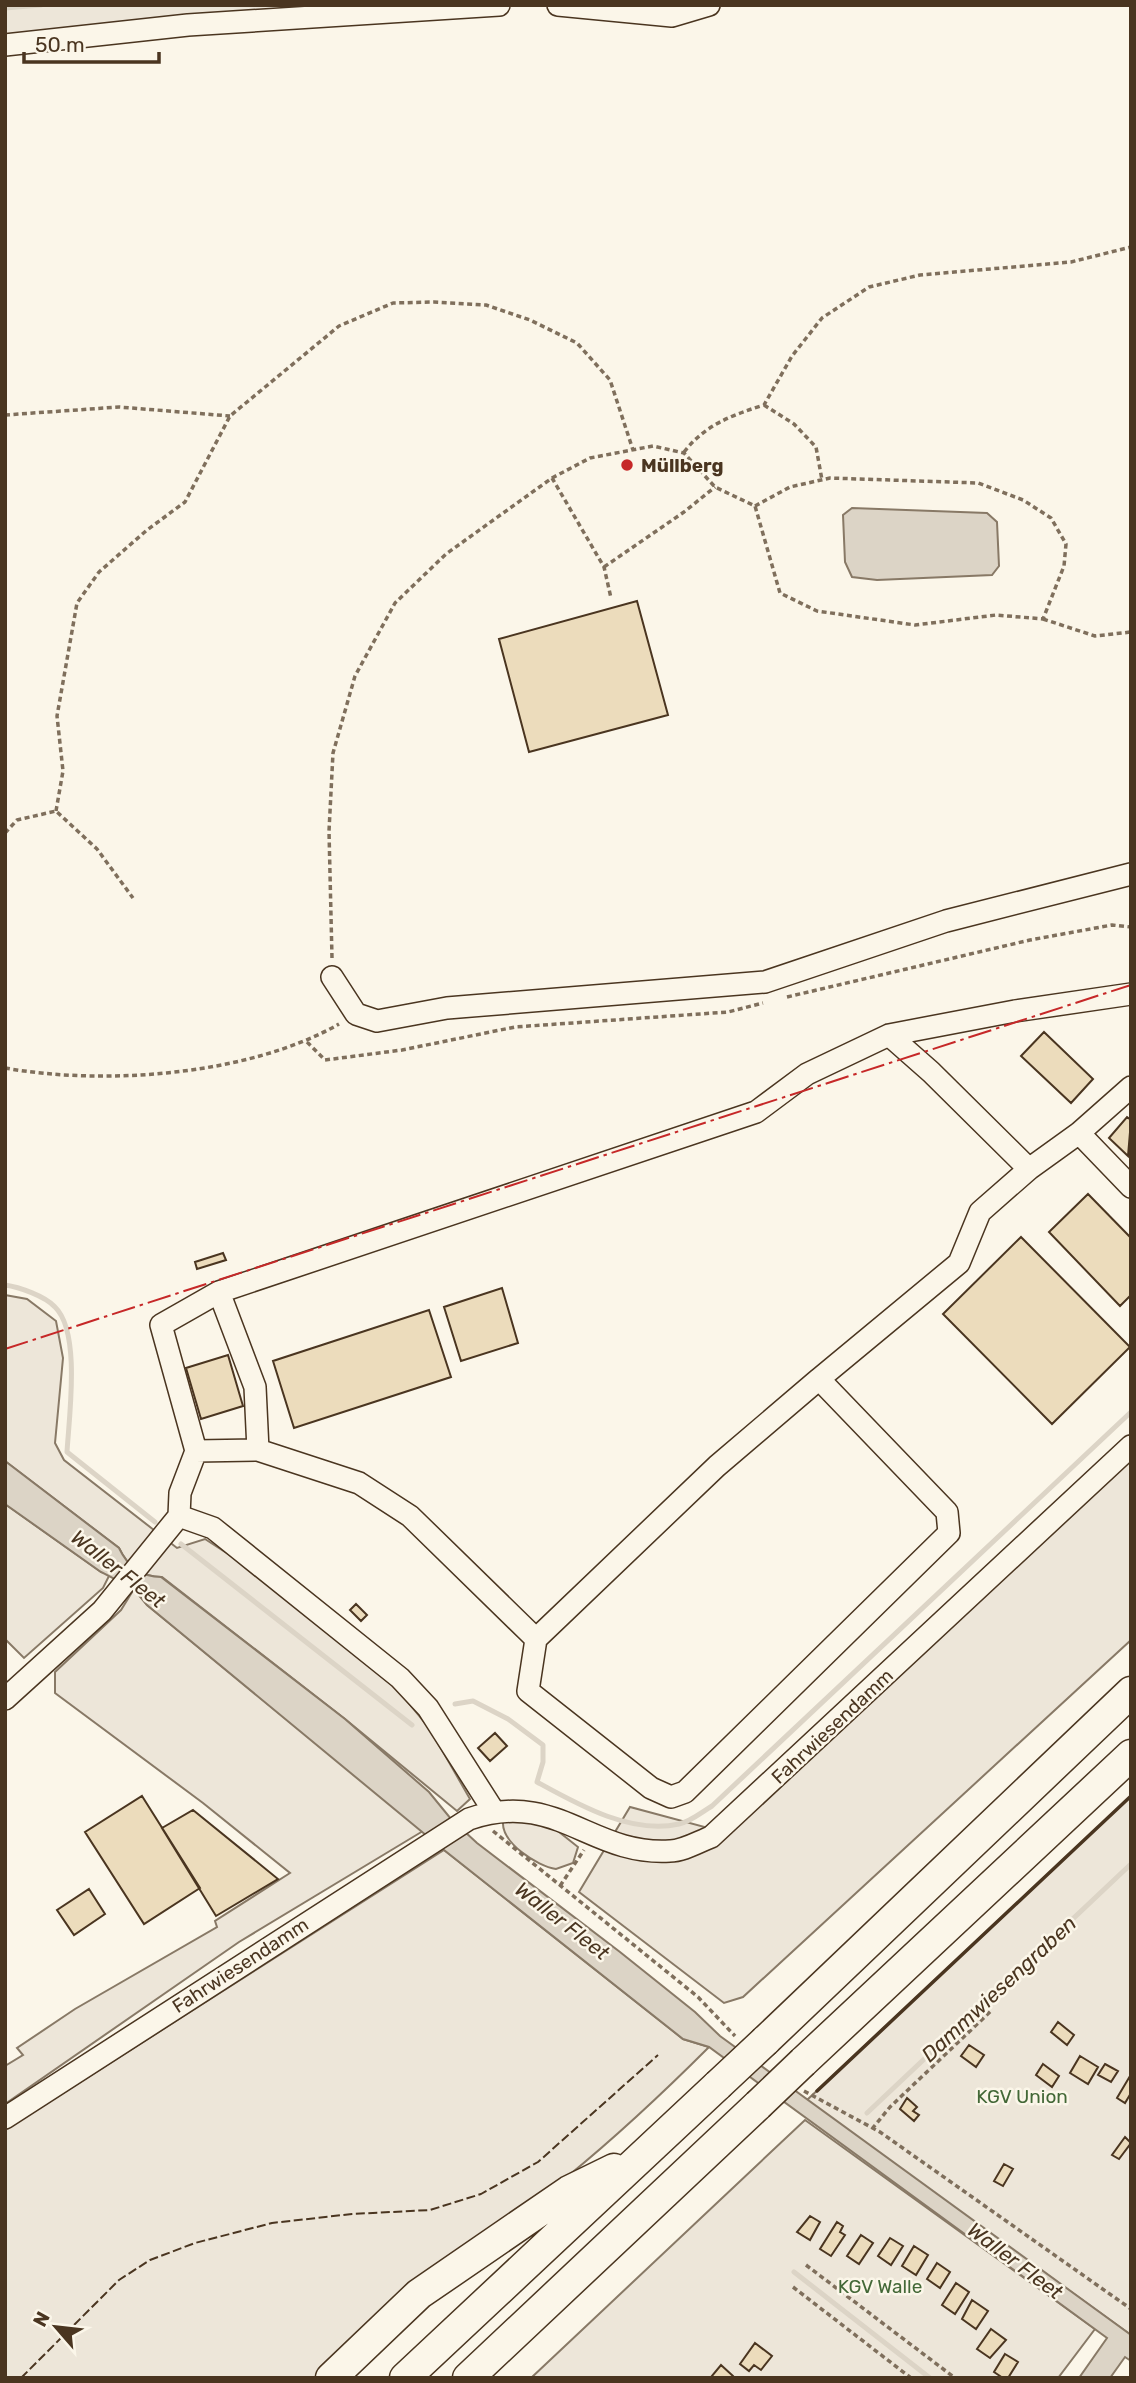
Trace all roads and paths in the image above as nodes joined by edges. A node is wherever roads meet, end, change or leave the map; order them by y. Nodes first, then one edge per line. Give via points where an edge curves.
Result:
1 (499, 5) edge
2 (558, 5) edge
3 (709, 5) edge
4 (5, 45) edge
5 (1131, 247) edge
6 (764, 405) junction
7 (5, 415) edge
8 (230, 416) junction
9 (633, 450) junction
10 (684, 453) junction
11 (552, 478) junction
12 (822, 480) junction
13 (715, 487) junction
14 (755, 506) junction
15 (604, 567) junction
16 (611, 598) dead end
17 (1043, 619) junction
18 (1131, 632) edge
19 (56, 811) junction
20 (5, 833) edge
21 (1131, 874) edge
22 (133, 898) dead end
23 (332, 977) joint
24 (1131, 994) edge
25 (356, 1014) junction
26 (889, 1035) junction
27 (5, 1068) edge
28 (1129, 1092) edge
29 (1079, 1133) junction
30 (1029, 1170) junction
31 (1131, 1187) edge
32 (219, 1292) junction
33 (819, 1379) junction
34 (1131, 1446) edge
35 (258, 1450) junction
36 (196, 1451) junction
37 (179, 1516) junction
38 (536, 1639) junction
39 (1131, 1692) edge
40 (5, 1699) edge
41 (1131, 1755) edge
42 (479, 1815) junction
43 (590, 1834) junction
44 (560, 1886) junction
45 (992, 2010) dead end
46 (723, 2026) dead end
47 (811, 2096) dead end
48 (5, 2118) edge
49 (872, 2129) junction
50 (642, 2155) junction
51 (806, 2265) dead end
52 (793, 2287) dead end
53 (1131, 2309) edge
54 (331, 2378) edge
55 (405, 2378) edge
56 (468, 2378) edge
57 (911, 2378) edge
58 (955, 2378) edge

1 - 4 street via 188,25
2 - 3 street via 672,16
5 - 6 path via 1071,262 919,275 869,286 822,318 792,356
6 - 10 path via 726,417 697,436
6 - 12 path via 794,424 816,447
7 - 8 path via 119,407
8 - 9 path via 339,326 393,303 486,305 530,320 577,344 610,380
8 - 19 path via 185,502 99,572 77,603 57,716 63,771
9 - 10 path via 653,446
9 - 11 path via 590,458
10 - 13 path
11 - 15 path
11 - 23 path via 446,554 395,603 355,676 333,752 329,831
12 - 14 path via 790,487
12 - 17 path via 978,483 1023,500 1051,518 1066,544 1064,566
13 - 14 path
13 - 15 path
14 - 17 path via 780,593 817,611 915,625 996,615
15 - 16 path
17 - 18 path via 1095,636
19 - 20 path via 18,820
19 - 22 path via 97,849
21 - 25 street via 946,920 765,982 447,1008 377,1021
23 - 25 street
24 - 26 street
25 - 27 path via 307,1042 177,1074 49,1076
26 - 30 street
26 - 32 street via 807,1074 756,1112
28 - 29 street
29 - 30 street
29 - 31 street
30 - 33 street via 980,1212 959,1263
32 - 35 street via 255,1387
32 - 36 street via 161,1325
33 - 38 street via 717,1466
33 - 38 street via 947,1512 949,1533 685,1792 671,1797 651,1788 528,1691
34 - 43 street, Fahrwiesendamm via 711,1837 673,1852 638,1850
35 - 36 street
35 - 38 street via 359,1483 410,1516
36 - 37 street via 180,1493
37 - 40 street via 102,1611
37 - 42 street via 214,1528 400,1678 428,1708
39 - 50 highway, bridge
41 - 56 highway, bridge
42 - 43 street, Fahrwiesendamm via 520,1809 548,1814
42 - 44 path via 527,1862
42 - 48 street, Fahrwiesendamm via 431,1841
43 - 44 path via 583,1854
44 - 46 path via 698,1997
45 - 49 path
47 - 49 path
49 - 53 path
50 - 54 highway via 569,2191 419,2294
50 - 55 highway
51 - 58 path
52 - 57 path

